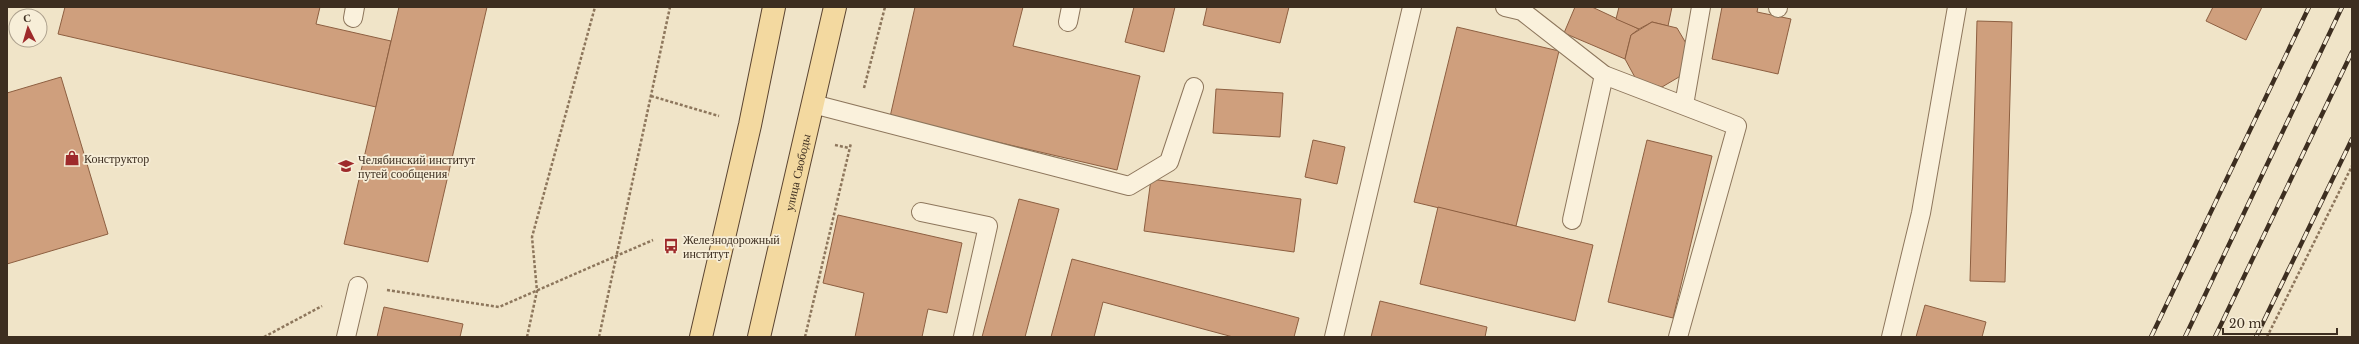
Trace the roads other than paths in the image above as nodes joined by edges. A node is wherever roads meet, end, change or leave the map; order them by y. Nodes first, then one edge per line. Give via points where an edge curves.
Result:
1 (774, 7) edge
2 (835, 7) edge
3 (1412, 7) edge
4 (1504, 7) edge
5 (1702, 7) edge
6 (1957, 7) edge
7 (1522, 9) edge
8 (1604, 75) junction
9 (1194, 87) dead end
10 (813, 104) junction
11 (1684, 105) junction
12 (920, 212) dead end
13 (1572, 220) dead end
14 (358, 286) road end
15 (346, 337) edge
16 (701, 337) edge
17 (759, 337) edge
18 (963, 337) edge
19 (1334, 337) edge
20 (1678, 337) edge
21 (1890, 337) edge

1 - 16 main road via 750,125
2 - 10 main road, улица Свободы
3 - 19 lane
4 - 7 lane
5 - 11 lane
6 - 21 lane via 1921,213
7 - 8 lane
8 - 11 lane
8 - 13 lane
9 - 10 lane via 1169,162 1129,186
10 - 17 main road, улица Свободы
11 - 20 lane via 1737,126
12 - 18 lane via 988,226
14 - 15 lane

